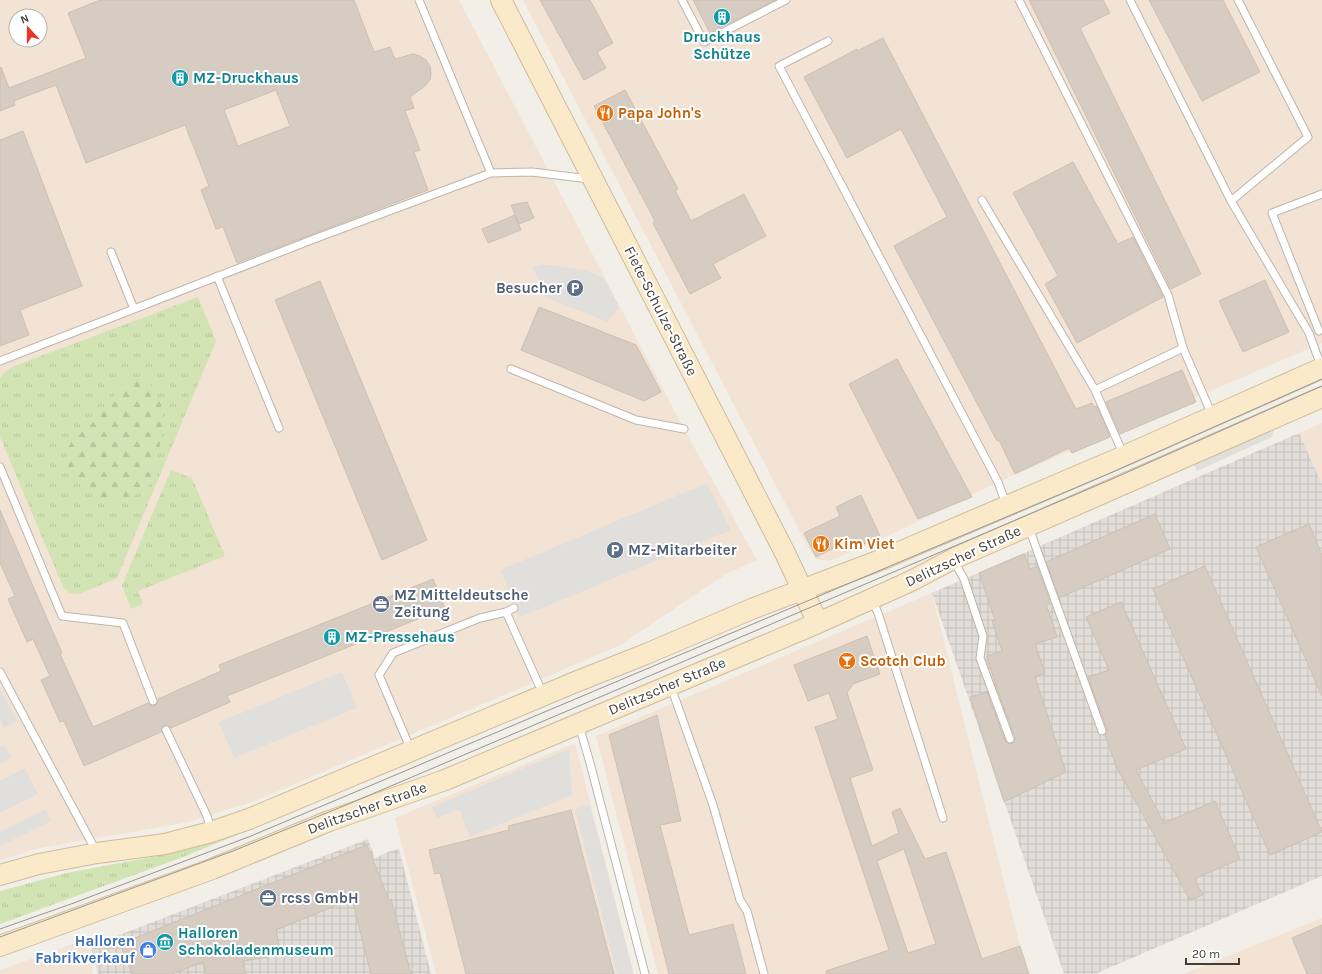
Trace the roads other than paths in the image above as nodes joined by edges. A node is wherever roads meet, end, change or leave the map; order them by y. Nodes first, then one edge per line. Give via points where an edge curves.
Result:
1 (419, 0) edge
2 (500, 0) edge
3 (682, 0) edge
4 (786, 0) edge
5 (1019, 0) edge
6 (1130, 0) edge
7 (1238, 0) edge
8 (828, 41) dead end
9 (491, 173) junction
10 (594, 180) junction
11 (1322, 194) edge
12 (982, 200) dead end
13 (1231, 201) junction
14 (111, 252) dead end
15 (217, 276) junction
16 (134, 309) junction
17 (1321, 330) edge
18 (1309, 333) junction
19 (1183, 348) junction
20 (0, 361) edge
21 (511, 368) dead end
22 (1322, 368) edge
23 (1095, 390) junction
24 (1322, 398) edge
25 (1213, 417) junction
26 (279, 428) dead end
27 (684, 429) dead end
28 (1124, 456) junction
29 (0, 467) edge
30 (1007, 506) junction
31 (1028, 526) junction
32 (953, 559) junction
33 (803, 590) junction
34 (872, 598) junction
35 (514, 608) dead end
36 (506, 612) junction
37 (818, 623) junction
38 (0, 672) edge
39 (670, 685) junction
40 (544, 696) junction
41 (153, 701) dead end
42 (578, 723) junction
43 (166, 730) dead end
44 (1102, 731) dead end
45 (1010, 739) dead end
46 (412, 751) junction
47 (943, 818) dead end
48 (212, 832) junction
49 (97, 853) junction
50 (0, 875) edge
51 (0, 946) edge
52 (646, 974) edge
53 (764, 974) edge

1 - 9 lane
2 - 10 main road, Fiete-Schulze-Straße
3 - 4 lane via 704,42
5 - 19 lane via 1168,295
6 - 13 lane
7 - 13 lane via 1308,137
8 - 30 lane via 779,66 998,482
9 - 10 lane via 532,172
9 - 15 lane
10 - 33 main road, Fiete-Schulze-Straße
11 - 17 lane via 1272,214
12 - 23 lane
13 - 18 lane
14 - 16 lane
15 - 16 lane
15 - 26 lane
16 - 20 lane
17 - 18 lane
18 - 22 lane
19 - 23 lane
19 - 25 lane
21 - 27 lane via 636,420
22 - 25 main road, Delitzscher Straße
23 - 28 lane
24 - 31 main road, Delitzscher Straße
25 - 28 main road, Delitzscher Straße
28 - 30 main road, Delitzscher Straße
29 - 41 lane via 62,616 122,622
30 - 33 main road, Delitzscher Straße
31 - 32 main road, Delitzscher Straße
31 - 44 lane
32 - 34 main road, Delitzscher Straße
32 - 45 lane via 964,579 983,636 980,658
33 - 37 main road, Fiete-Schulze-Straße
33 - 40 main road, Delitzscher Straße
34 - 37 main road, Delitzscher Straße
34 - 47 lane
35 - 36 lane
36 - 40 lane
36 - 46 lane via 480,618 393,652 379,675
37 - 39 main road, Delitzscher Straße
38 - 49 lane
39 - 42 main road, Delitzscher Straße
39 - 53 lane via 713,805 740,900 748,912
40 - 46 main road, Delitzscher Straße
42 - 51 main road, Delitzscher Straße via 445,780 329,821 212,869
42 - 52 lane
43 - 48 lane via 207,816
46 - 48 main road, Delitzscher Straße
48 - 49 main road, Delitzscher Straße via 165,844
49 - 50 main road, Delitzscher Straße via 39,864

